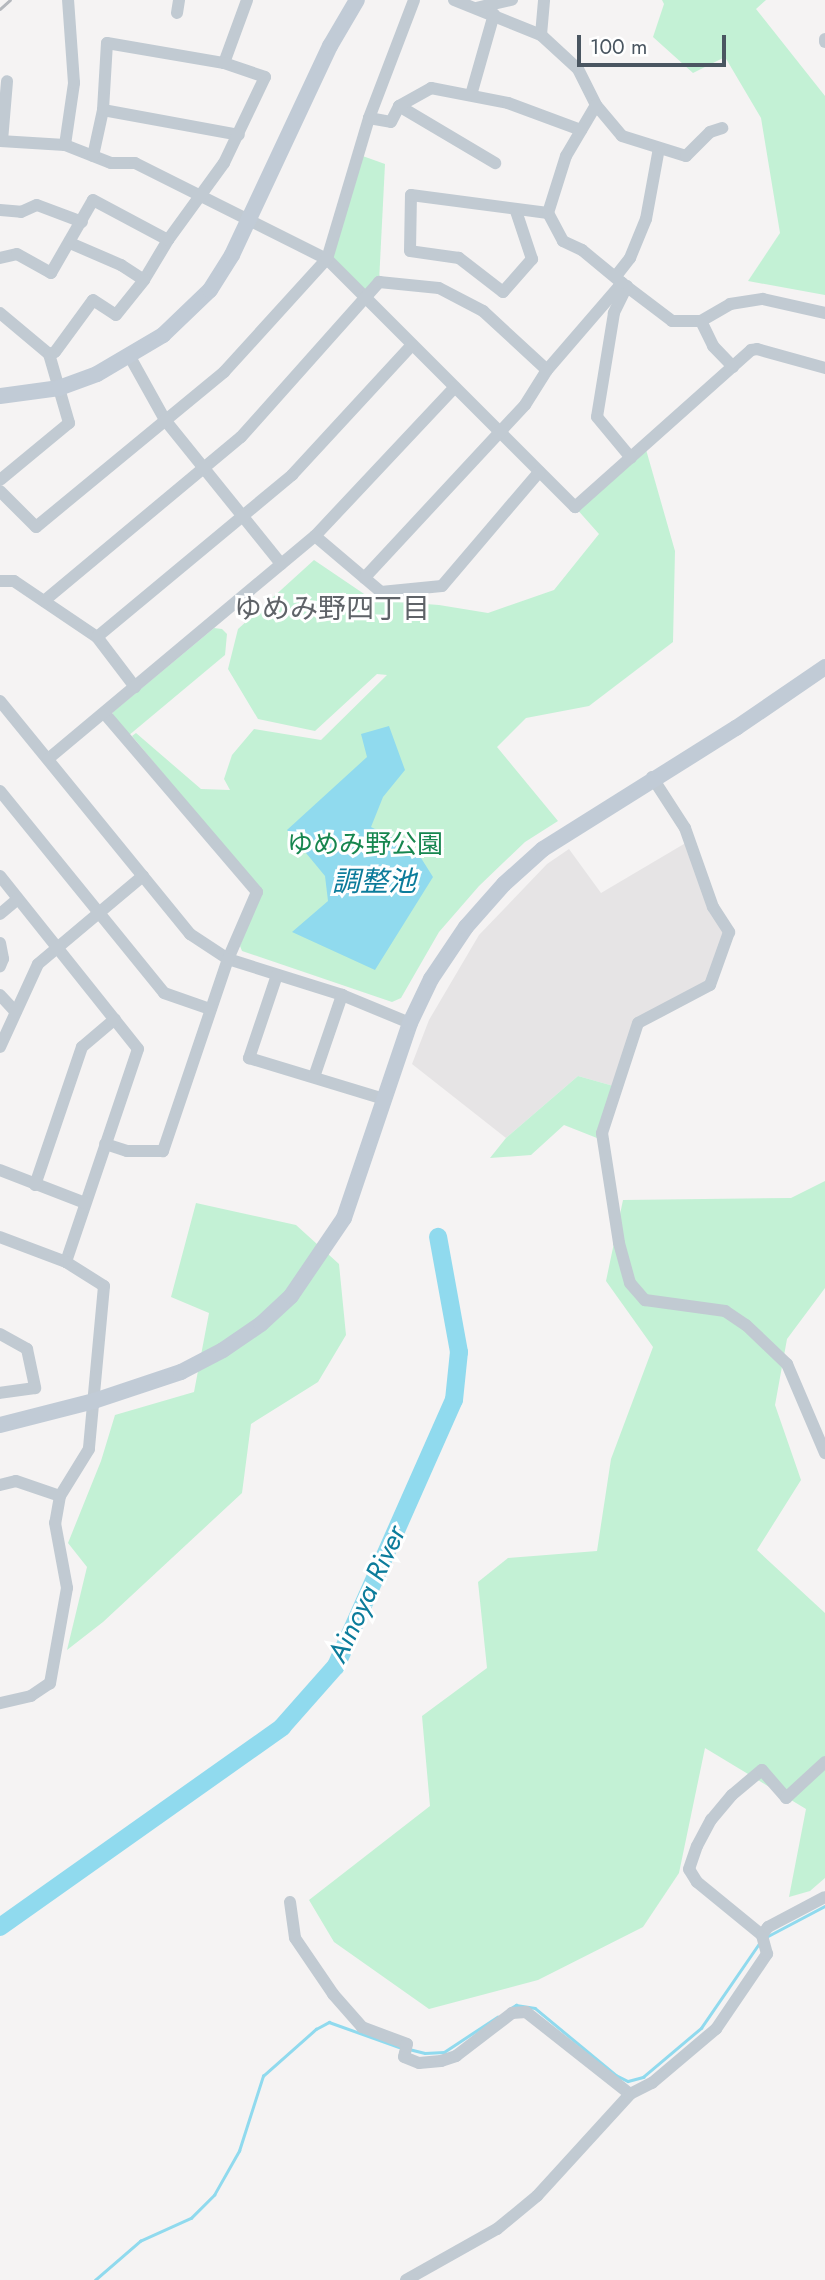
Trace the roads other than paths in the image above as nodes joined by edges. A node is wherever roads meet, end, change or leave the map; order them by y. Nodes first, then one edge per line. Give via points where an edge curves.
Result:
1 (68, 0) edge
2 (247, 0) edge
3 (357, 0) edge
4 (414, 0) edge
5 (454, 0) edge
6 (512, 0) edge
7 (544, 0) edge
8 (471, 4) edge
9 (494, 14) junction
10 (541, 34) junction
11 (224, 63) junction
12 (7, 82) dead end
13 (471, 95) junction
14 (596, 105) junction
15 (399, 106) junction
16 (103, 110) junction
17 (369, 118) junction
18 (722, 128) dead end
19 (581, 131) junction
20 (239, 135) junction
21 (1, 141) edge
22 (65, 145) junction
23 (659, 148) junction
24 (93, 156) junction
25 (495, 163) dead end
26 (197, 196) junction
27 (0, 210) edge
28 (516, 211) junction
29 (548, 213) junction
30 (250, 219) junction
31 (82, 222) junction
32 (168, 240) junction
33 (70, 243) junction
34 (0, 258) edge
35 (327, 259) junction
36 (144, 280) junction
37 (622, 282) junction
38 (366, 299) junction
39 (0, 313) edge
40 (825, 313) edge
41 (701, 321) junction
42 (412, 345) junction
43 (49, 354) junction
44 (130, 357) junction
45 (733, 367) junction
46 (825, 368) edge
47 (547, 370) junction
48 (455, 387) junction
49 (59, 388) junction
50 (0, 396) edge
51 (165, 420) junction
52 (500, 432) junction
53 (631, 458) junction
54 (202, 470) junction
55 (540, 472) junction
56 (0, 480) edge
57 (0, 491) edge
58 (241, 517) junction
59 (316, 536) junction
60 (281, 565) junction
61 (364, 578) junction
62 (0, 581) edge
63 (44, 601) junction
64 (97, 637) junction
65 (825, 667) edge
66 (135, 687) junction
67 (0, 701) edge
68 (105, 713) junction
69 (48, 759) junction
70 (652, 777) junction
71 (0, 791) edge
72 (0, 876) edge
73 (143, 876) junction
74 (18, 898) junction
75 (100, 912) junction
76 (0, 914) edge
77 (0, 943) edge
78 (58, 948) junction
79 (228, 959) junction
80 (0, 966) edge
81 (277, 975) junction
82 (0, 995) edge
83 (342, 995) junction
84 (210, 1009) junction
85 (16, 1012) junction
86 (115, 1019) junction
87 (410, 1023) junction
88 (1, 1040) edge
89 (314, 1077) junction
90 (384, 1099) junction
91 (105, 1144) junction
92 (0, 1170) edge
93 (34, 1185) junction
94 (85, 1203) junction
95 (0, 1237) edge
96 (66, 1262) junction
97 (0, 1334) edge
98 (0, 1393) edge
99 (94, 1401) junction
100 (0, 1425) edge
101 (825, 1453) edge
102 (0, 1485) edge
103 (60, 1496) junction
104 (0, 1703) edge
105 (825, 1762) edge
106 (825, 1897) edge
107 (290, 1902) dead end
108 (763, 1939) junction
109 (630, 2094) junction
110 (406, 2280) edge

1 - 22 street via 74,83
2 - 11 street
3 - 30 street via 330,46
4 - 17 street
5 - 8 street
6 - 8 street
7 - 10 street
8 - 9 street
9 - 10 street
9 - 13 street
10 - 14 street via 579,69
11 - 16 street via 107,43
11 - 20 street via 265,77
12 - 21 street
13 - 15 street via 431,88
13 - 19 street via 508,103
14 - 19 street
14 - 23 street via 622,136
15 - 17 street via 391,122
15 - 25 street
16 - 20 street
16 - 24 street
17 - 35 street
18 - 23 street via 710,132 686,156
19 - 29 street via 566,156
20 - 26 street via 224,163
21 - 22 street
22 - 24 street
23 - 37 street via 646,219
24 - 26 street via 111,163 135,163
26 - 30 street
26 - 32 street
27 - 31 street via 21,212 37,205
28 - 28 street via 532,260 503,292 459,258 410,251 411,195
28 - 29 street
29 - 37 street via 563,241
30 - 35 street
30 - 44 street via 210,290 163,335
31 - 32 street via 93,200
31 - 33 street
32 - 36 street
33 - 34 street via 51,273 17,254
33 - 36 street
35 - 38 street
35 - 51 street via 224,372
36 - 43 street via 116,315 93,300
37 - 41 street via 672,321
37 - 47 street
37 - 53 street via 597,417
38 - 42 street
38 - 47 street via 379,282 439,288 483,311
38 - 54 street via 240,437
39 - 43 street
40 - 41 street via 763,299 730,304
41 - 45 street via 713,346
42 - 48 street
42 - 58 street via 292,475
43 - 49 street
44 - 49 street
44 - 51 street
45 - 46 street via 757,349
45 - 53 street
47 - 52 street via 525,405
48 - 52 street
48 - 59 street
49 - 50 street
49 - 56 street via 69,423
51 - 54 street
51 - 57 street via 36,527
52 - 55 street
52 - 61 street
53 - 55 street via 575,507
54 - 58 street
54 - 63 street
55 - 61 street via 442,586 381,592
58 - 60 street
58 - 64 street
59 - 60 street
59 - 61 street
60 - 66 street
62 - 63 street via 14,581
63 - 64 street
64 - 66 street
65 - 70 street via 736,728
66 - 68 street
67 - 69 street
68 - 69 street
68 - 79 street via 257,892
69 - 73 street
70 - 87 street via 542,849 504,884 466,927 431,979
70 - 101 street via 685,828 713,907 729,932 710,985 638,1023 602,1133 619,1243 630,1283 645,1300 725,1311 787,1364
71 - 75 street
72 - 74 street
73 - 75 street
73 - 79 street via 190,934
74 - 76 street
74 - 78 street
75 - 78 street
75 - 84 street via 164,993
77 - 80 street
78 - 85 street via 38,964
78 - 86 street
79 - 81 street
79 - 84 street
81 - 83 street
81 - 89 street via 249,1058
82 - 85 street
83 - 87 street
83 - 89 street
84 - 91 street via 163,1151 127,1151
85 - 88 street
86 - 91 street via 138,1049
86 - 93 street via 82,1047
87 - 90 street
89 - 90 street
90 - 99 street via 344,1218 291,1296 223,1350 181,1372
91 - 94 street
92 - 93 street
93 - 94 street
94 - 96 street
95 - 96 street
96 - 99 street via 104,1286
97 - 98 street via 27,1349 35,1388
99 - 100 street
99 - 103 street via 89,1449
102 - 103 street via 16,1481
103 - 104 street via 55,1524 67,1588 50,1683 31,1696
105 - 108 street via 786,1798 762,1770 732,1794 697,1846 689,1869 697,1882
106 - 108 street via 768,1927
107 - 109 street via 295,1938 333,1994 362,2027 407,2044 404,2057 419,2063 441,2062 456,2056 512,2013 526,2012
108 - 109 street via 767,1954 716,2029 652,2083
109 - 110 street via 537,2196 498,2229

